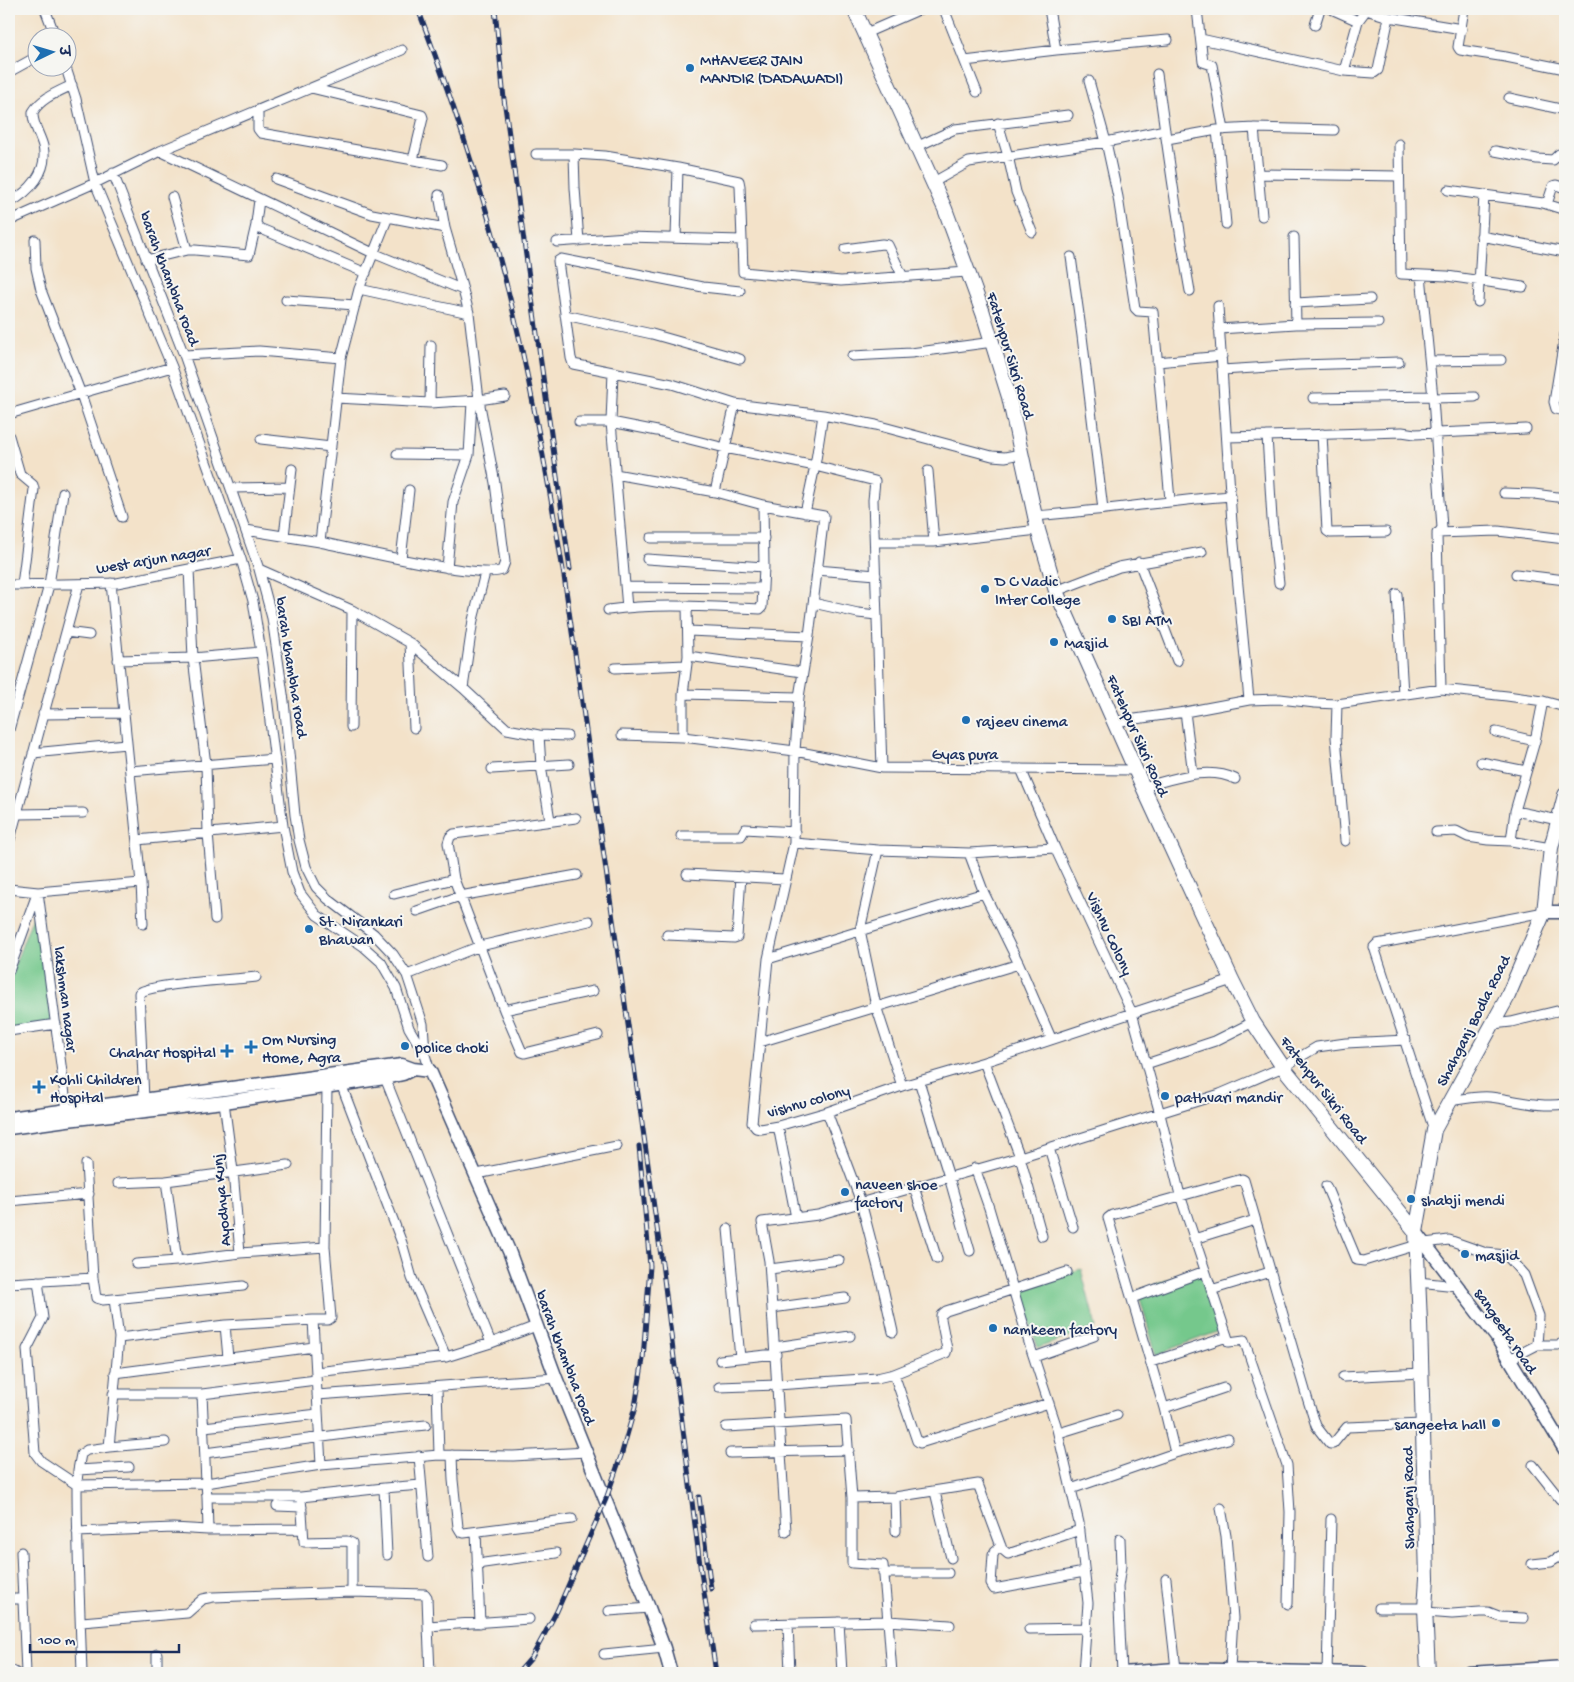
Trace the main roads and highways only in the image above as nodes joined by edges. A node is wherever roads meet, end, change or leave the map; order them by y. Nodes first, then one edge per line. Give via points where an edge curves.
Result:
1 (854, 9) edge
2 (1565, 795) edge
3 (1562, 822) edge
4 (1419, 1240) junction
5 (1428, 1673) edge

1 - 4 main road, Fatehpur Sikri Road via 944,210 1009,397 1038,530 1056,591 1143,787 1253,1022 1283,1067
2 - 3 main road, Shahganj Bodla Road
3 - 4 main road, Shahganj Bodla Road via 1551,848 1544,912 1507,998 1434,1130
4 - 5 main road, Shahganj Road

